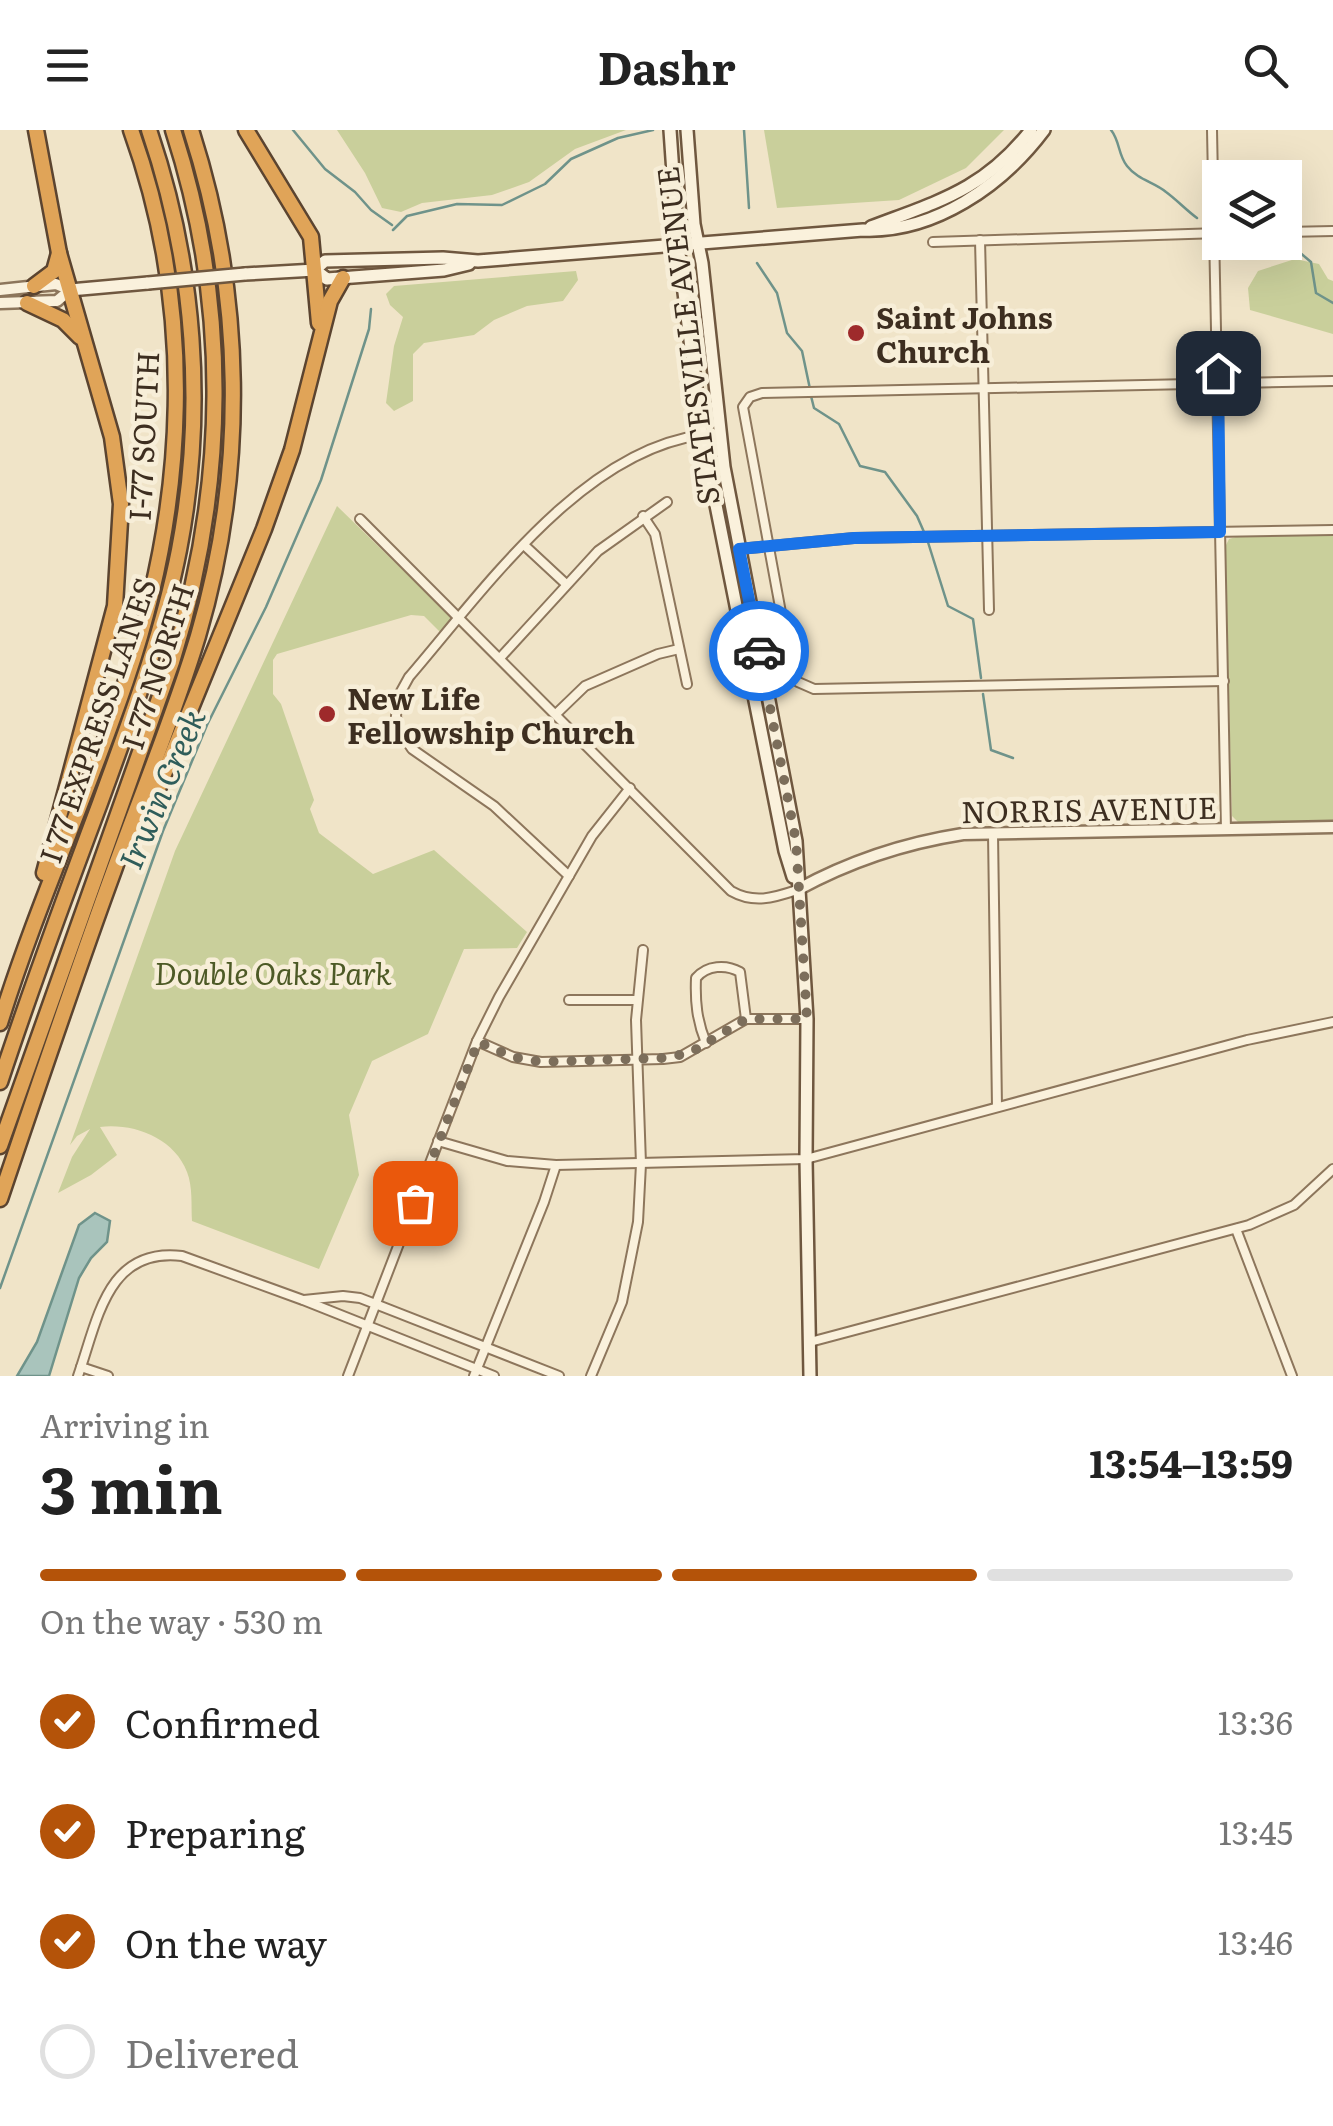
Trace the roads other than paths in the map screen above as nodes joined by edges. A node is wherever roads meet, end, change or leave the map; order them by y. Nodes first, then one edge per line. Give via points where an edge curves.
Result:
1 (36, 130) edge
2 (131, 130) edge
3 (149, 130) edge
4 (173, 130) edge
5 (191, 130) edge
6 (246, 130) edge
7 (670, 130) edge
8 (687, 130) edge
9 (1031, 130) edge
10 (1044, 130) edge
11 (1212, 130) edge
12 (1213, 160) edge
13 (863, 230) junction
14 (1333, 231) edge
15 (1302, 232) edge
16 (1202, 234) edge
17 (980, 240) junction
18 (933, 242) dead end
19 (698, 243) junction
20 (678, 245) junction
21 (59, 253) junction
22 (1217, 260) edge
23 (478, 261) junction
24 (316, 270) junction
25 (343, 278) junction
26 (34, 286) junction
27 (0, 290) edge
28 (70, 290) junction
29 (27, 303) junction
30 (0, 304) edge
31 (320, 334) junction
32 (82, 338) junction
33 (1333, 381) edge
34 (1218, 383) junction
35 (983, 389) junction
36 (702, 435) junction
37 (667, 502) dead end
38 (644, 516) junction
39 (360, 518) dead end
40 (1333, 530) edge
41 (1220, 532) junction
42 (987, 537) junction
43 (768, 545) junction
44 (524, 546) junction
45 (739, 549) junction
46 (566, 584) junction
47 (989, 610) dead end
48 (460, 618) junction
49 (679, 649) junction
50 (500, 658) junction
51 (1224, 681) junction
52 (687, 684) dead end
53 (556, 714) junction
54 (630, 788) junction
55 (1333, 827) edge
56 (1226, 830) junction
57 (127, 834) junction
58 (993, 834) junction
59 (570, 876) junction
60 (797, 890) junction
61 (24, 946) junction
62 (643, 950) dead end
63 (569, 1000) dead end
64 (637, 1000) junction
65 (746, 1019) junction
66 (807, 1019) junction
67 (1333, 1022) edge
68 (0, 1023) edge
69 (478, 1042) junction
70 (706, 1043) junction
71 (638, 1059) junction
72 (0, 1082) edge
73 (997, 1108) junction
74 (438, 1141) junction
75 (0, 1146) edge
76 (806, 1158) junction
77 (641, 1164) junction
78 (556, 1165) junction
79 (1333, 1169) edge
80 (0, 1199) edge
81 (1236, 1228) junction
82 (303, 1300) junction
83 (376, 1303) junction
84 (367, 1326) junction
85 (810, 1342) junction
86 (486, 1347) junction
87 (80, 1371) edge
88 (475, 1372) edge
89 (1291, 1374) edge
90 (108, 1376) edge
91 (348, 1376) edge
92 (494, 1376) edge
93 (559, 1376) edge
94 (591, 1376) edge
95 (810, 1376) edge
96 (1279, 1376) edge

1 - 21 highway
2 - 61 highway, I-77 SOUTH via 172,304 177,398 169,508 126,680
3 - 72 highway, I 77 EXPRESS LANES via 174,218 191,326 194,423 184,522 142,686
4 - 75 highway, I 77 EXPRESS LANES via 199,225 214,325 216,424 206,526 162,692
5 - 57 highway, I-77 NORTH via 216,222 229,310 230,477 198,636
6 - 24 highway via 308,232
7 - 20 main road, STATESVILLE AVENUE
8 - 19 main road, STATESVILLE AVENUE
9 - 13 main road via 958,194
10 - 13 main road via 1008,170 953,208 889,231
11 - 12 street
13 - 19 main road
14 - 15 street
16 - 17 street
17 - 18 street
17 - 35 street
19 - 20 main road
19 - 45 main road, STATESVILLE AVENUE
20 - 23 main road
20 - 36 main road, STATESVILLE AVENUE
21 - 26 highway via 54,271
21 - 28 highway
22 - 34 street
23 - 24 main road via 325,261
23 - 25 main road
24 - 25 main road via 327,279
24 - 28 main road, bridge
24 - 31 highway
25 - 31 highway
26 - 27 street
26 - 28 street
28 - 29 street via 58,301
28 - 32 highway
29 - 30 street
29 - 32 highway
31 - 57 highway via 296,435 259,543 151,806
32 - 61 highway via 118,469 118,586
33 - 34 street
34 - 35 street
34 - 41 street
35 - 42 street
35 - 43 street via 750,397 744,416
36 - 44 street via 674,439 621,462
36 - 60 main road, STATESVILLE AVENUE
37 - 38 street
38 - 46 street
38 - 49 street via 654,534
39 - 48 street
40 - 41 street
41 - 42 street
41 - 51 street
42 - 43 street
42 - 47 street
43 - 45 street
43 - 51 street via 792,672 814,689
44 - 46 street
44 - 48 street
45 - 60 main road, STATESVILLE AVENUE via 796,841
46 - 50 street
48 - 50 street
48 - 59 street via 402,688 398,728 412,749 494,806
49 - 52 street
49 - 53 street via 585,686
50 - 53 street
51 - 56 street
53 - 54 street
54 - 59 street via 598,826
54 - 60 street via 730,891 756,900
55 - 56 street, NORRIS AVENUE
56 - 58 street, NORRIS AVENUE
57 - 80 highway, I-77 NORTH
58 - 60 street, NORRIS AVENUE via 907,846
58 - 73 street
59 - 69 street
60 - 66 main road, STATESVILLE AVENUE
61 - 68 highway, I-77 SOUTH
62 - 64 street
63 - 64 street
64 - 71 street
65 - 66 street
65 - 70 street
65 - 70 street via 740,972 704,970 696,978 695,998
66 - 76 main road, STATESVILLE AVENUE
67 - 73 street
69 - 71 street via 541,1062
69 - 74 street
70 - 71 street via 680,1057
71 - 77 street
73 - 76 street
74 - 78 street
74 - 83 street
76 - 77 street
76 - 85 main road, STATESVILLE AVENUE
77 - 78 street
77 - 94 street via 628,1277
78 - 86 street
79 - 81 street via 1289,1208
81 - 85 street
81 - 89 street
82 - 83 street via 344,1296
82 - 84 street
82 - 87 street via 162,1254 126,1267 112,1284
83 - 84 street
83 - 86 street
84 - 88 street
84 - 91 street
85 - 95 main road, STATESVILLE AVENUE
86 - 88 street
86 - 93 street
87 - 90 street
88 - 92 street
89 - 96 street

